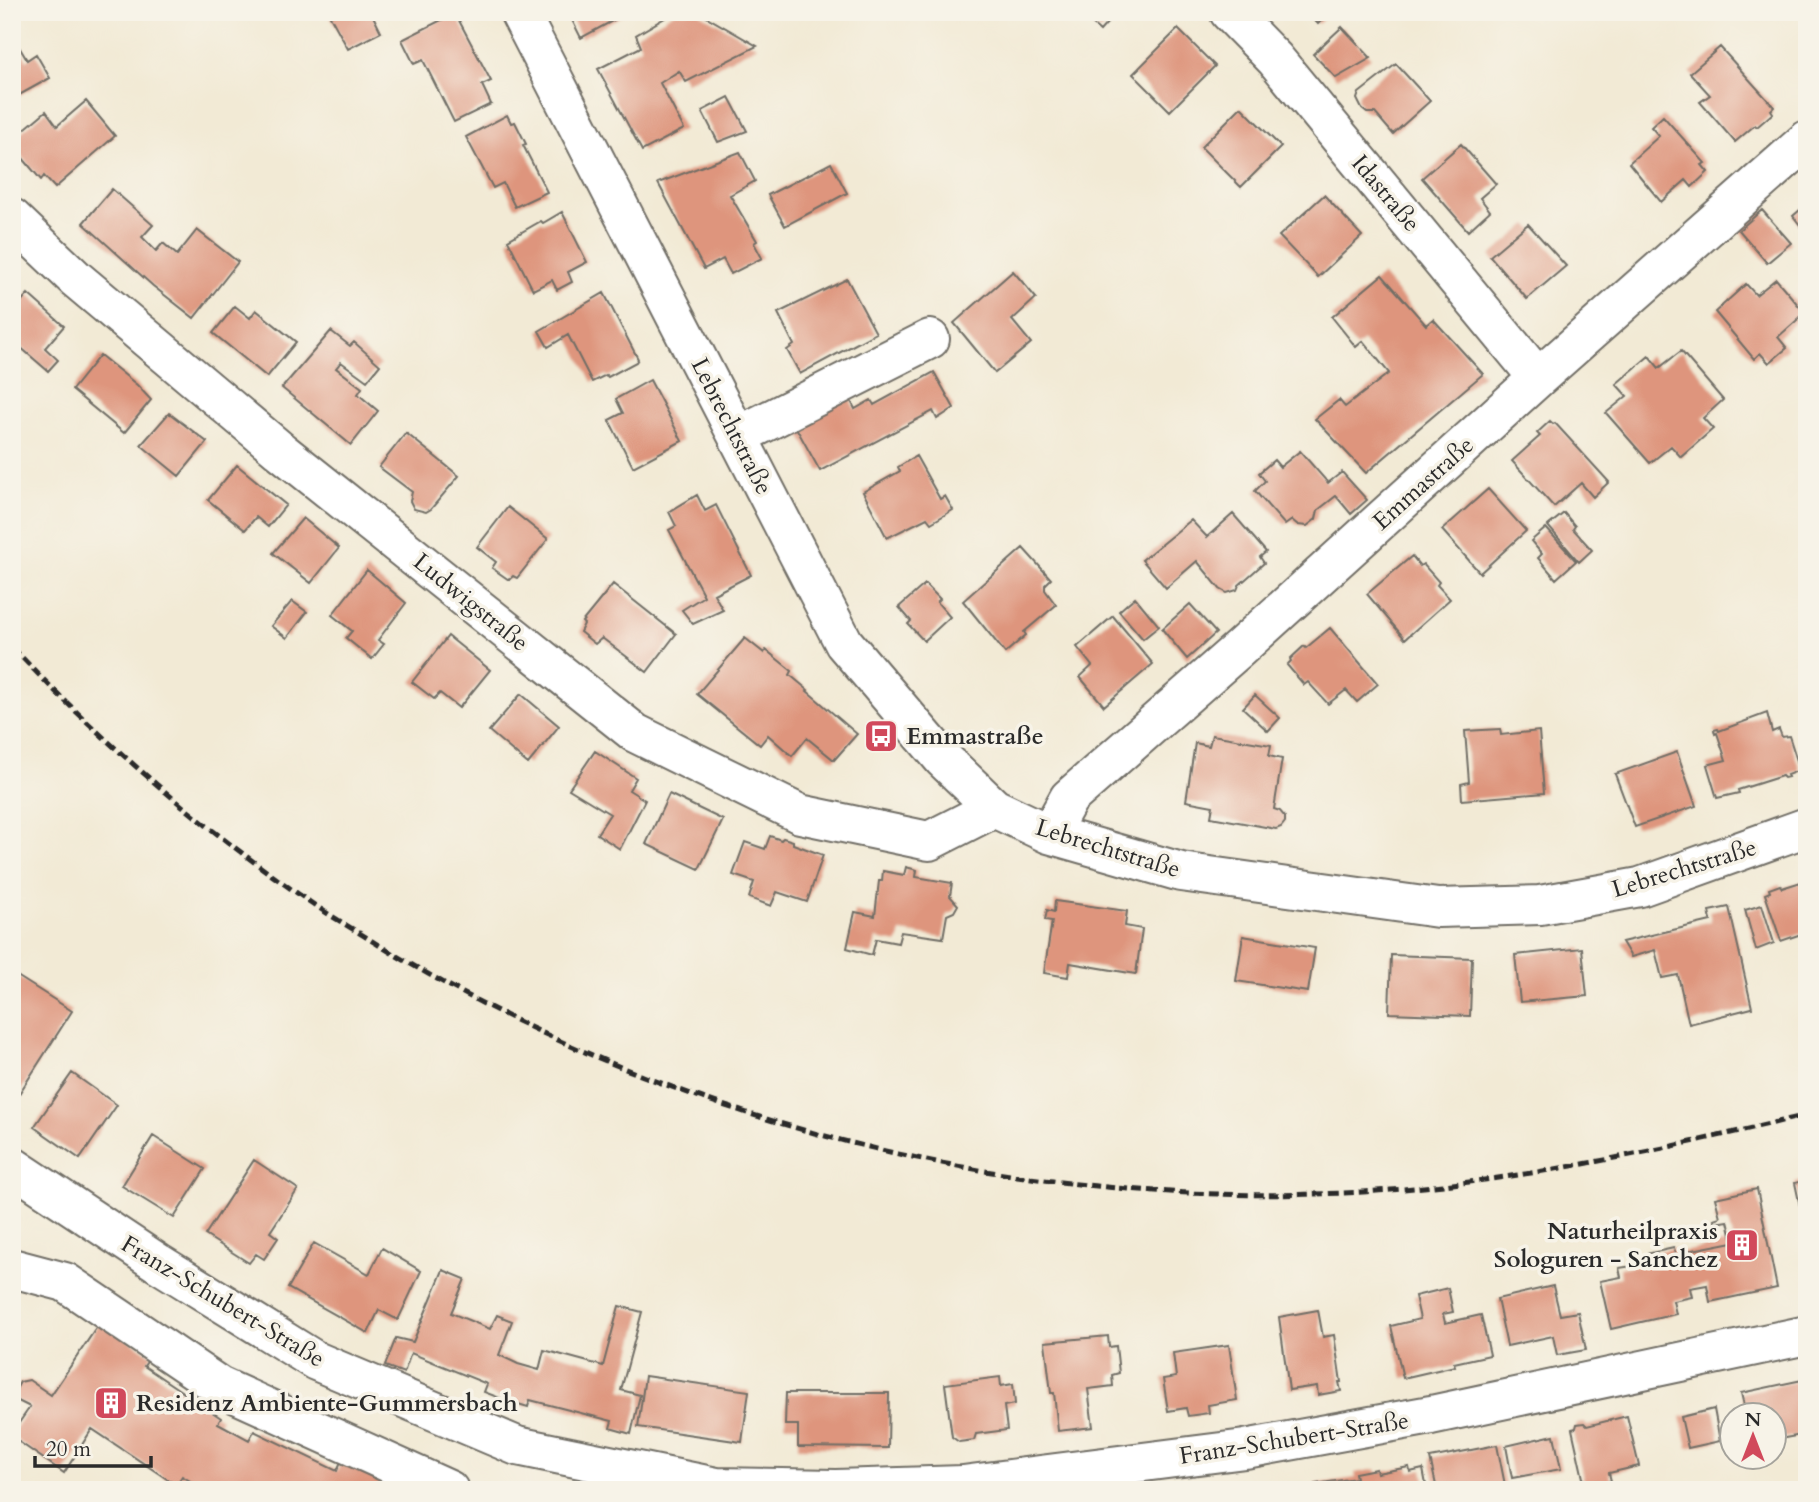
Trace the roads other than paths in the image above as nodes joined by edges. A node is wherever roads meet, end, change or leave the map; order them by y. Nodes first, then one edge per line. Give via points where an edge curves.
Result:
1 (519, 12) edge
2 (1229, 12) edge
3 (1807, 140) edge
4 (12, 218) edge
5 (930, 339) dead end
6 (1538, 378) junction
7 (738, 436) junction
8 (994, 808) junction
9 (1807, 827) edge
10 (1049, 834) junction
11 (12, 1166) edge
12 (12, 1268) edge
13 (1807, 1335) edge
14 (660, 1484) edge
15 (449, 1490) edge

1 - 7 street, Lebrechtstraße
2 - 6 street, Idastraße via 1275,59
3 - 6 street, Emmastraße
4 - 8 street, Ludwigstraße via 76,279 282,452 635,733 800,814 916,839 929,841
5 - 7 street
6 - 10 street, Emmastraße via 1069,798
7 - 8 street, Lebrechtstraße via 844,642 943,759
8 - 10 street, Lebrechtstraße
9 - 10 street, Lebrechtstraße via 1640,887 1540,905 1438,908 1181,872
11 - 14 street, Franz-Schubert-Straße via 316,1360 517,1446
12 - 15 street via 65,1282 219,1386
13 - 14 street, Franz-Schubert-Straße via 1509,1399 1258,1446 963,1485 836,1489

